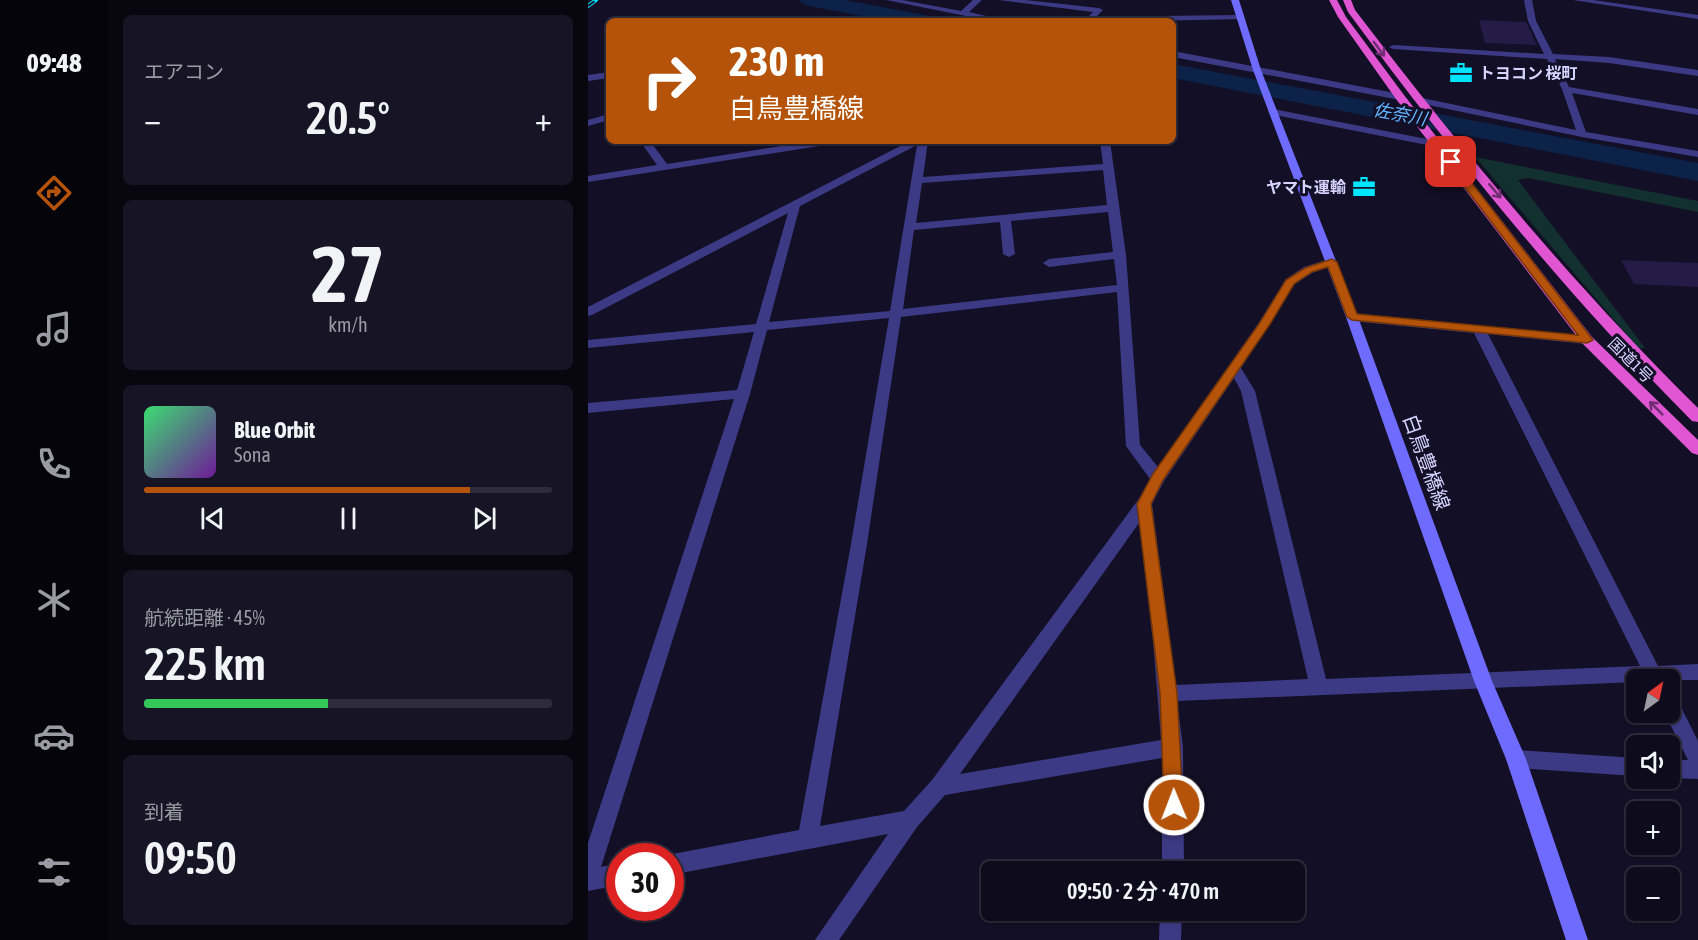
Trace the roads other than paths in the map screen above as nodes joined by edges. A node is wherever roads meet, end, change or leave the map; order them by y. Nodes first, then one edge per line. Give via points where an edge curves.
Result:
1 (890, 0) edge
2 (978, 0) edge
3 (1003, 0) edge
4 (1235, 0) edge
5 (1333, 0) edge
6 (1347, 0) edge
7 (1528, 0) edge
8 (1577, 0) edge
9 (963, 13) junction
10 (1240, 17) junction
11 (989, 18) edge
12 (1091, 18) edge
13 (1156, 18) edge
14 (1698, 18) edge
15 (1393, 47) dead end
16 (1176, 55) edge
17 (1551, 56) junction
18 (1257, 70) junction
19 (1698, 73) edge
20 (588, 78) edge
21 (604, 78) edge
22 (1566, 89) junction
23 (1400, 97) junction
24 (1422, 101) junction
25 (1273, 112) junction
26 (1698, 112) edge
27 (606, 118) edge
28 (588, 123) edge
29 (1582, 134) junction
30 (647, 144) edge
31 (757, 144) edge
32 (811, 144) edge
33 (912, 144) edge
34 (922, 144) edge
35 (1105, 144) edge
36 (1437, 144) junction
37 (763, 151) junction
38 (1698, 154) edge
39 (664, 167) junction
40 (1109, 167) junction
41 (588, 179) edge
42 (917, 180) junction
43 (795, 206) junction
44 (1115, 208) junction
45 (1005, 218) junction
46 (910, 227) junction
47 (1009, 254) dead end
48 (1120, 255) junction
49 (1332, 262) junction
50 (1049, 263) dead end
51 (1123, 288) junction
52 (588, 312) edge
53 (894, 314) junction
54 (1352, 317) junction
55 (763, 326) junction
56 (1479, 330) junction
57 (1587, 340) junction
58 (588, 344) edge
59 (1234, 368) junction
60 (743, 394) junction
61 (588, 408) edge
62 (1698, 417) edge
63 (1698, 449) edge
64 (1158, 478) junction
65 (1144, 504) junction
66 (1651, 669) edge
67 (1698, 672) edge
68 (1680, 674) edge
69 (1626, 677) edge
70 (1483, 681) junction
71 (1319, 687) junction
72 (1169, 693) junction
73 (1679, 723) edge
74 (1173, 747) junction
75 (1516, 759) junction
76 (1698, 761) edge
77 (1626, 766) edge
78 (1680, 769) edge
79 (1698, 770) edge
80 (939, 787) junction
81 (910, 820) junction
82 (808, 837) junction
83 (684, 861) edge
84 (1173, 861) edge
85 (588, 875) edge
86 (606, 877) edge
87 (588, 880) edge
88 (1171, 921) edge
89 (826, 940) edge
90 (1170, 940) edge
91 (1577, 940) edge

1 - 9 street
2 - 9 street
3 - 12 street via 1098,10
4 - 10 main road, 白鳥豊橋線
5 - 23 highway, 国道1号
6 -> 24 highway, 国道1号 via 1390,64
7 - 17 street via 1532,21
8 - 14 street
9 - 11 street
10 - 13 street
10 - 18 main road, 白鳥豊橋線
15 - 17 street
16 - 18 street
17 - 19 street
17 - 22 street
18 - 23 street
18 - 25 main road, 白鳥豊橋線
20 - 21 street
22 - 26 street
22 - 29 street
23 - 36 highway, 国道1号
24 - 29 street
24 -> 62 highway, 国道1号 via 1640,361
25 - 36 street
25 - 49 main road, 白鳥豊橋線
27 - 28 street
29 - 38 street
30 - 39 street
31 - 37 street
32 - 37 street
33 - 43 street
34 - 42 street
35 - 40 street
36 - 57 highway, 国道1号
37 - 39 street
39 - 41 street
40 - 42 street
40 - 44 street
42 - 46 street
43 - 52 street
43 - 55 street
44 - 45 street
44 - 48 street
45 - 46 street
45 - 47 street
46 - 53 street
48 - 50 street
48 - 51 street
49 - 54 main road, 白鳥豊橋線
49 - 59 street via 1308,270 1290,282
51 - 53 street
51 - 64 street via 1133,446
53 - 55 street
53 - 82 street
54 - 56 street
54 - 70 main road, 白鳥豊橋線
55 - 58 street
55 - 60 street
56 - 57 street
56 - 66 street
63 -> 57 highway, 国道1号
59 - 64 street
59 - 71 street via 1248,391
60 - 61 street
60 - 85 street
64 - 65 street
65 - 72 street
65 - 80 street
67 - 68 street
69 - 70 street
70 - 71 street
70 - 75 main road, 白鳥豊橋線
71 - 72 street
72 - 74 street
73 - 76 street
74 - 80 street
74 - 84 street
75 - 77 street
75 - 91 main road, 白鳥豊橋線
78 - 79 street
80 - 81 street
81 - 82 street
81 - 89 street
82 - 83 street
86 - 87 street
88 - 90 street

